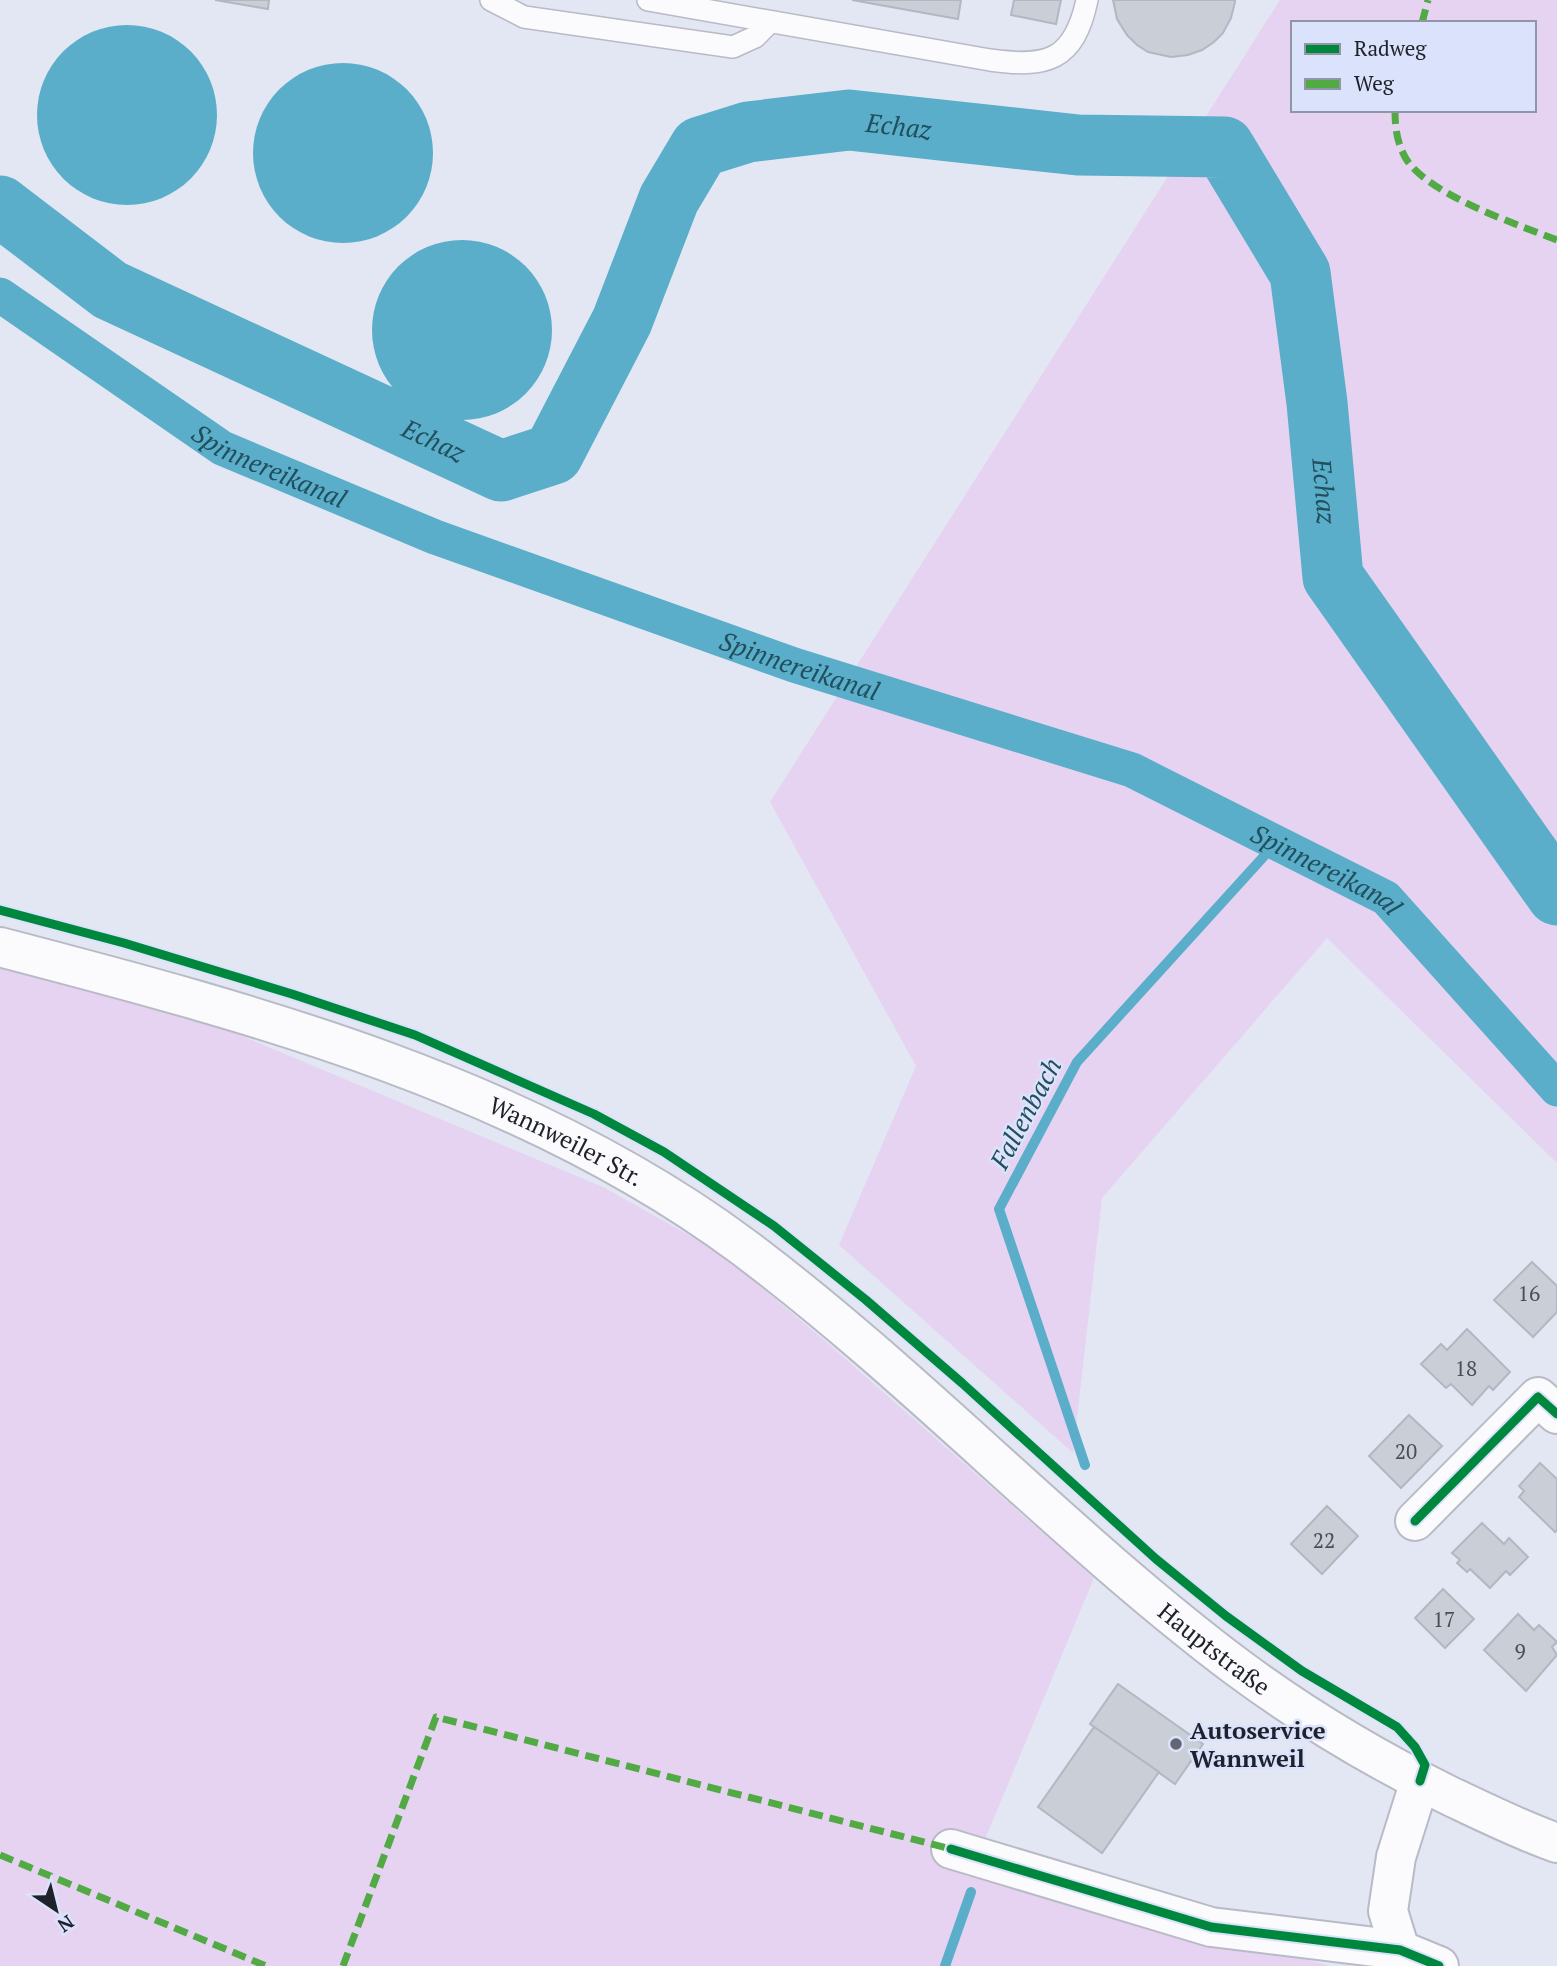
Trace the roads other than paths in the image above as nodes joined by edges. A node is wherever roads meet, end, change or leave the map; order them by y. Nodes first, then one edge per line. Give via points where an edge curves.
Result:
1 (491, 0) edge
2 (648, 0) edge
3 (1087, 0) edge
4 (770, 22) junction
5 (0, 947) edge
6 (1557, 1414) edge
7 (1042, 1502) joint
8 (1415, 1521) dead end
9 (1420, 1781) junction
10 (1557, 1843) edge
11 (951, 1849) dead end
12 (1400, 1950) junction
13 (1440, 1966) edge

1 - 4 lane via 524,17 733,47 755,37
2 - 4 lane
3 - 4 lane via 1079,30 1063,50 1048,60 1029,64
5 - 7 main road, Wannweiler Str. via 183,996 346,1049 476,1098 597,1156 692,1211 762,1262 837,1321
6 - 8 main road via 1538,1397
7 - 9 main road, Hauptstraße via 1240,1670 1338,1735
9 - 10 main road, Hauptstraße
9 - 12 main road via 1396,1857 1388,1911
11 - 12 main road via 1211,1927
12 - 13 main road

